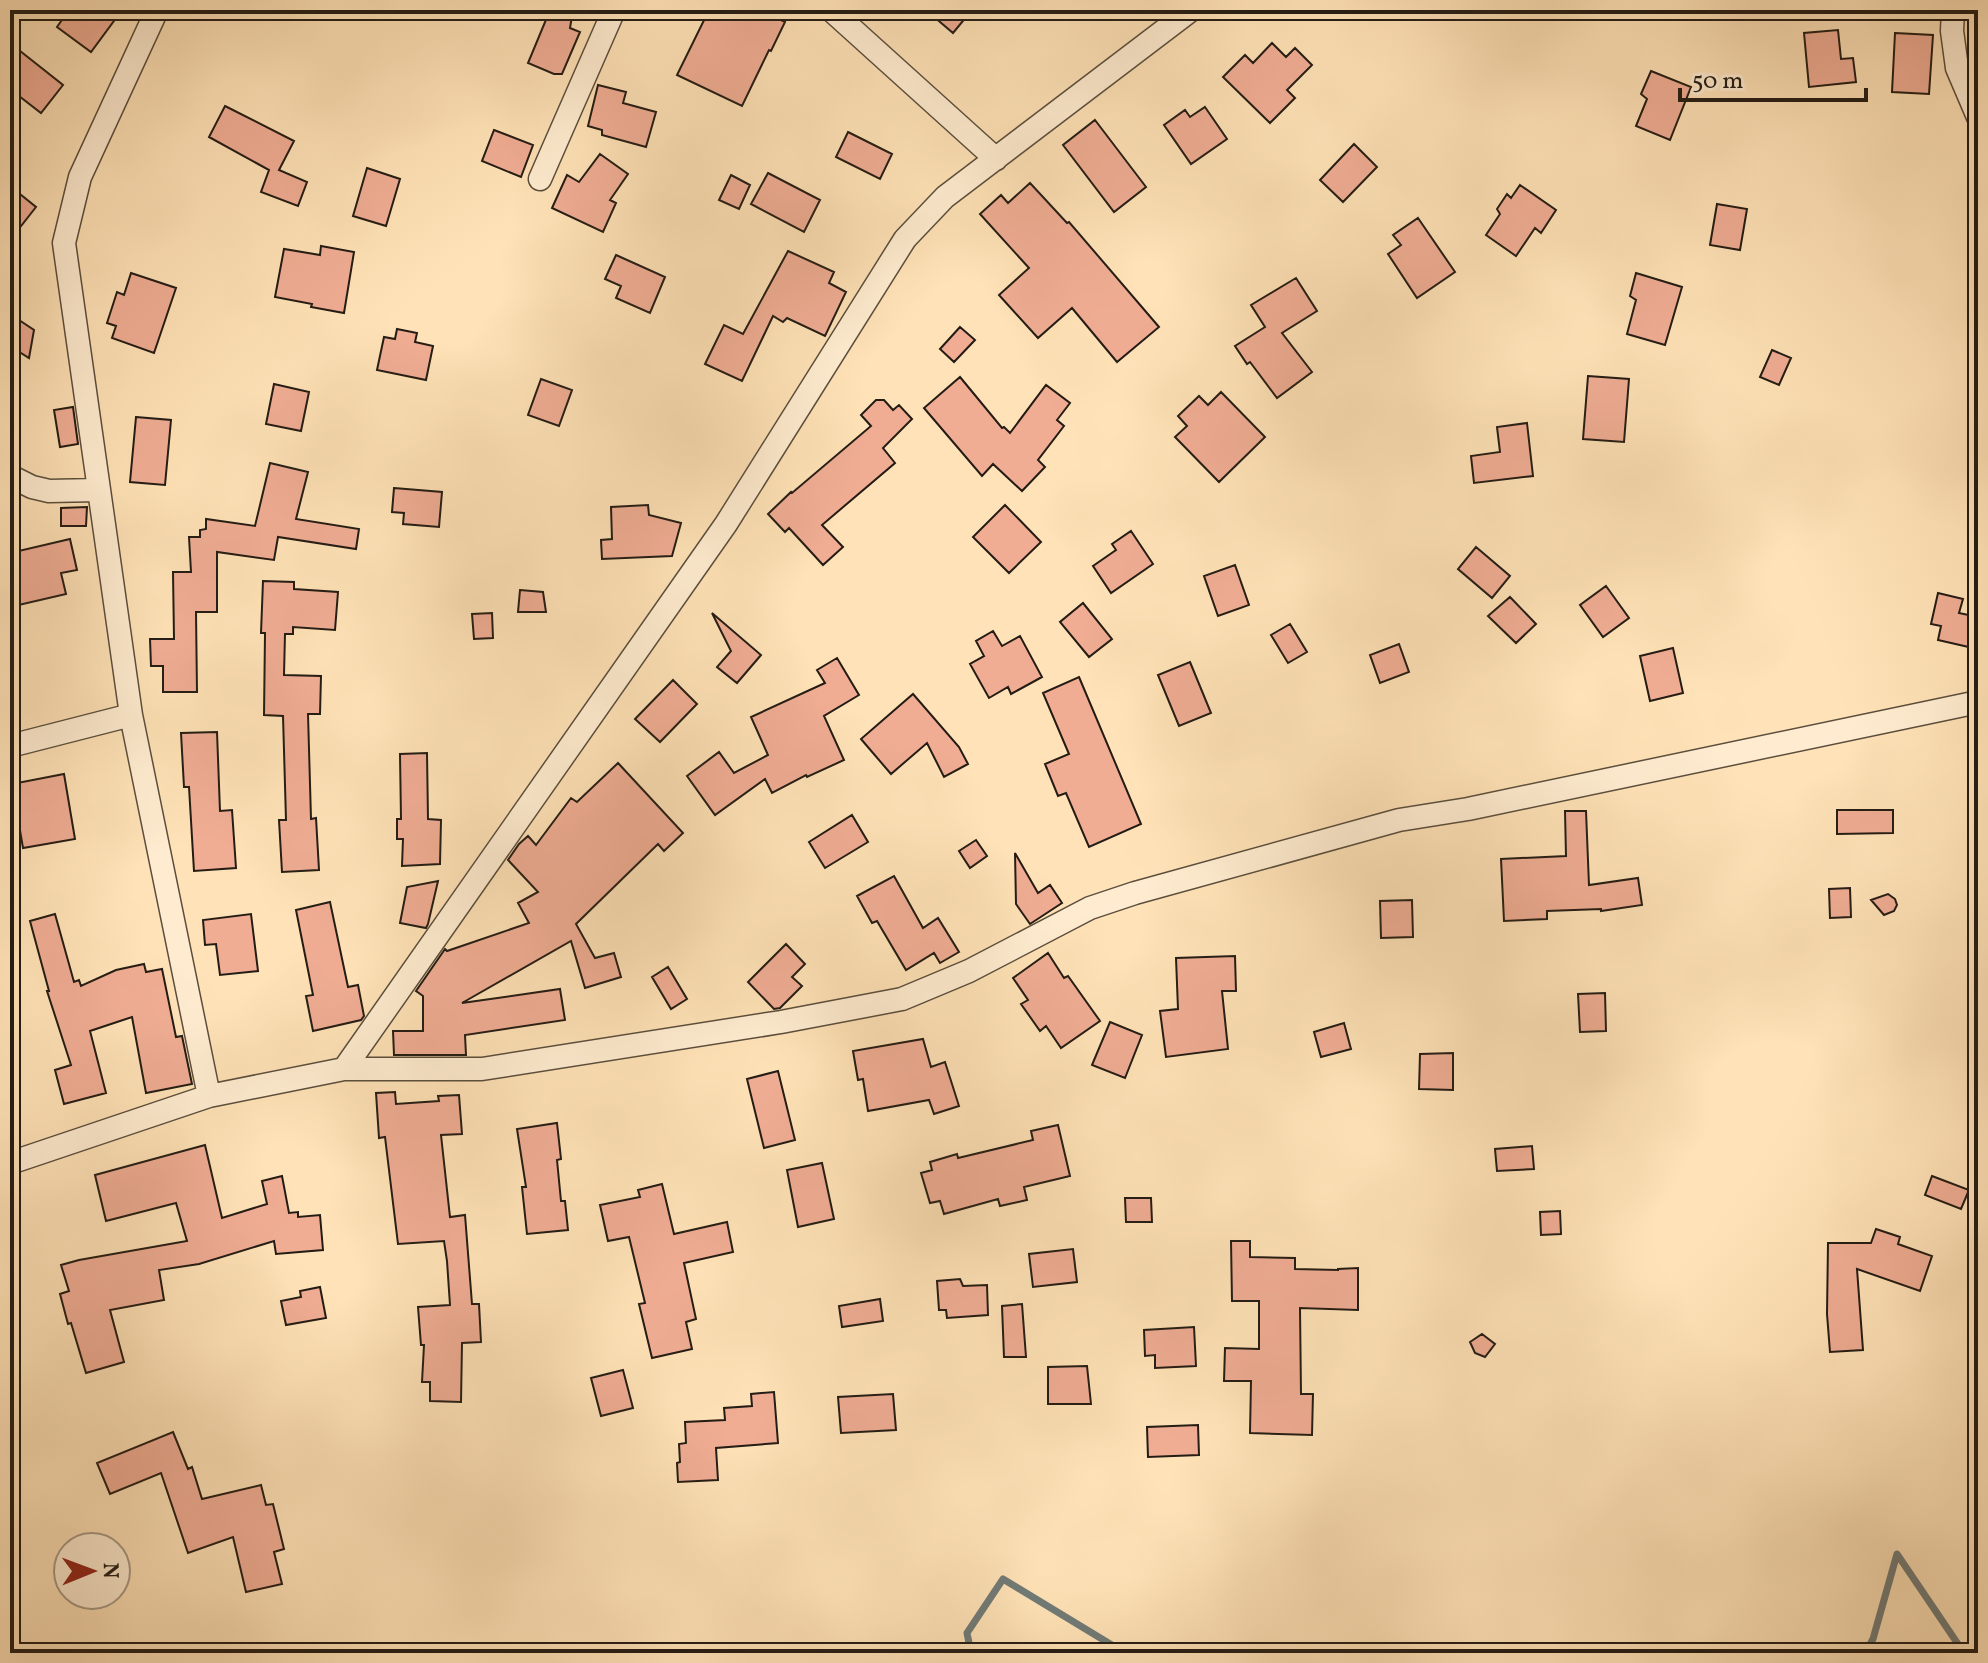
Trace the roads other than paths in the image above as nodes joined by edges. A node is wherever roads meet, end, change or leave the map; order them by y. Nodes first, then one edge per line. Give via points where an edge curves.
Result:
1 (157, 10) edge
2 (614, 10) edge
3 (831, 10) edge
4 (1191, 10) edge
5 (1953, 10) edge
6 (1978, 117) edge
7 (996, 159) junction
8 (540, 179) dead end
9 (10, 476) edge
10 (98, 490) junction
11 (1978, 702) edge
12 (131, 715) junction
13 (10, 746) edge
14 (344, 1069) junction
15 (209, 1096) junction
16 (10, 1163) edge

1 - 10 street via 80,177 64,243
2 - 8 street
3 - 7 street
4 - 7 street
5 - 6 street via 1957,68
7 - 14 street via 945,197 905,239 726,524
9 - 10 street via 49,491
10 - 12 street
11 - 14 street via 1399,820 1090,908 902,999 482,1069
12 - 13 street
12 - 15 street
14 - 15 street
15 - 16 street

